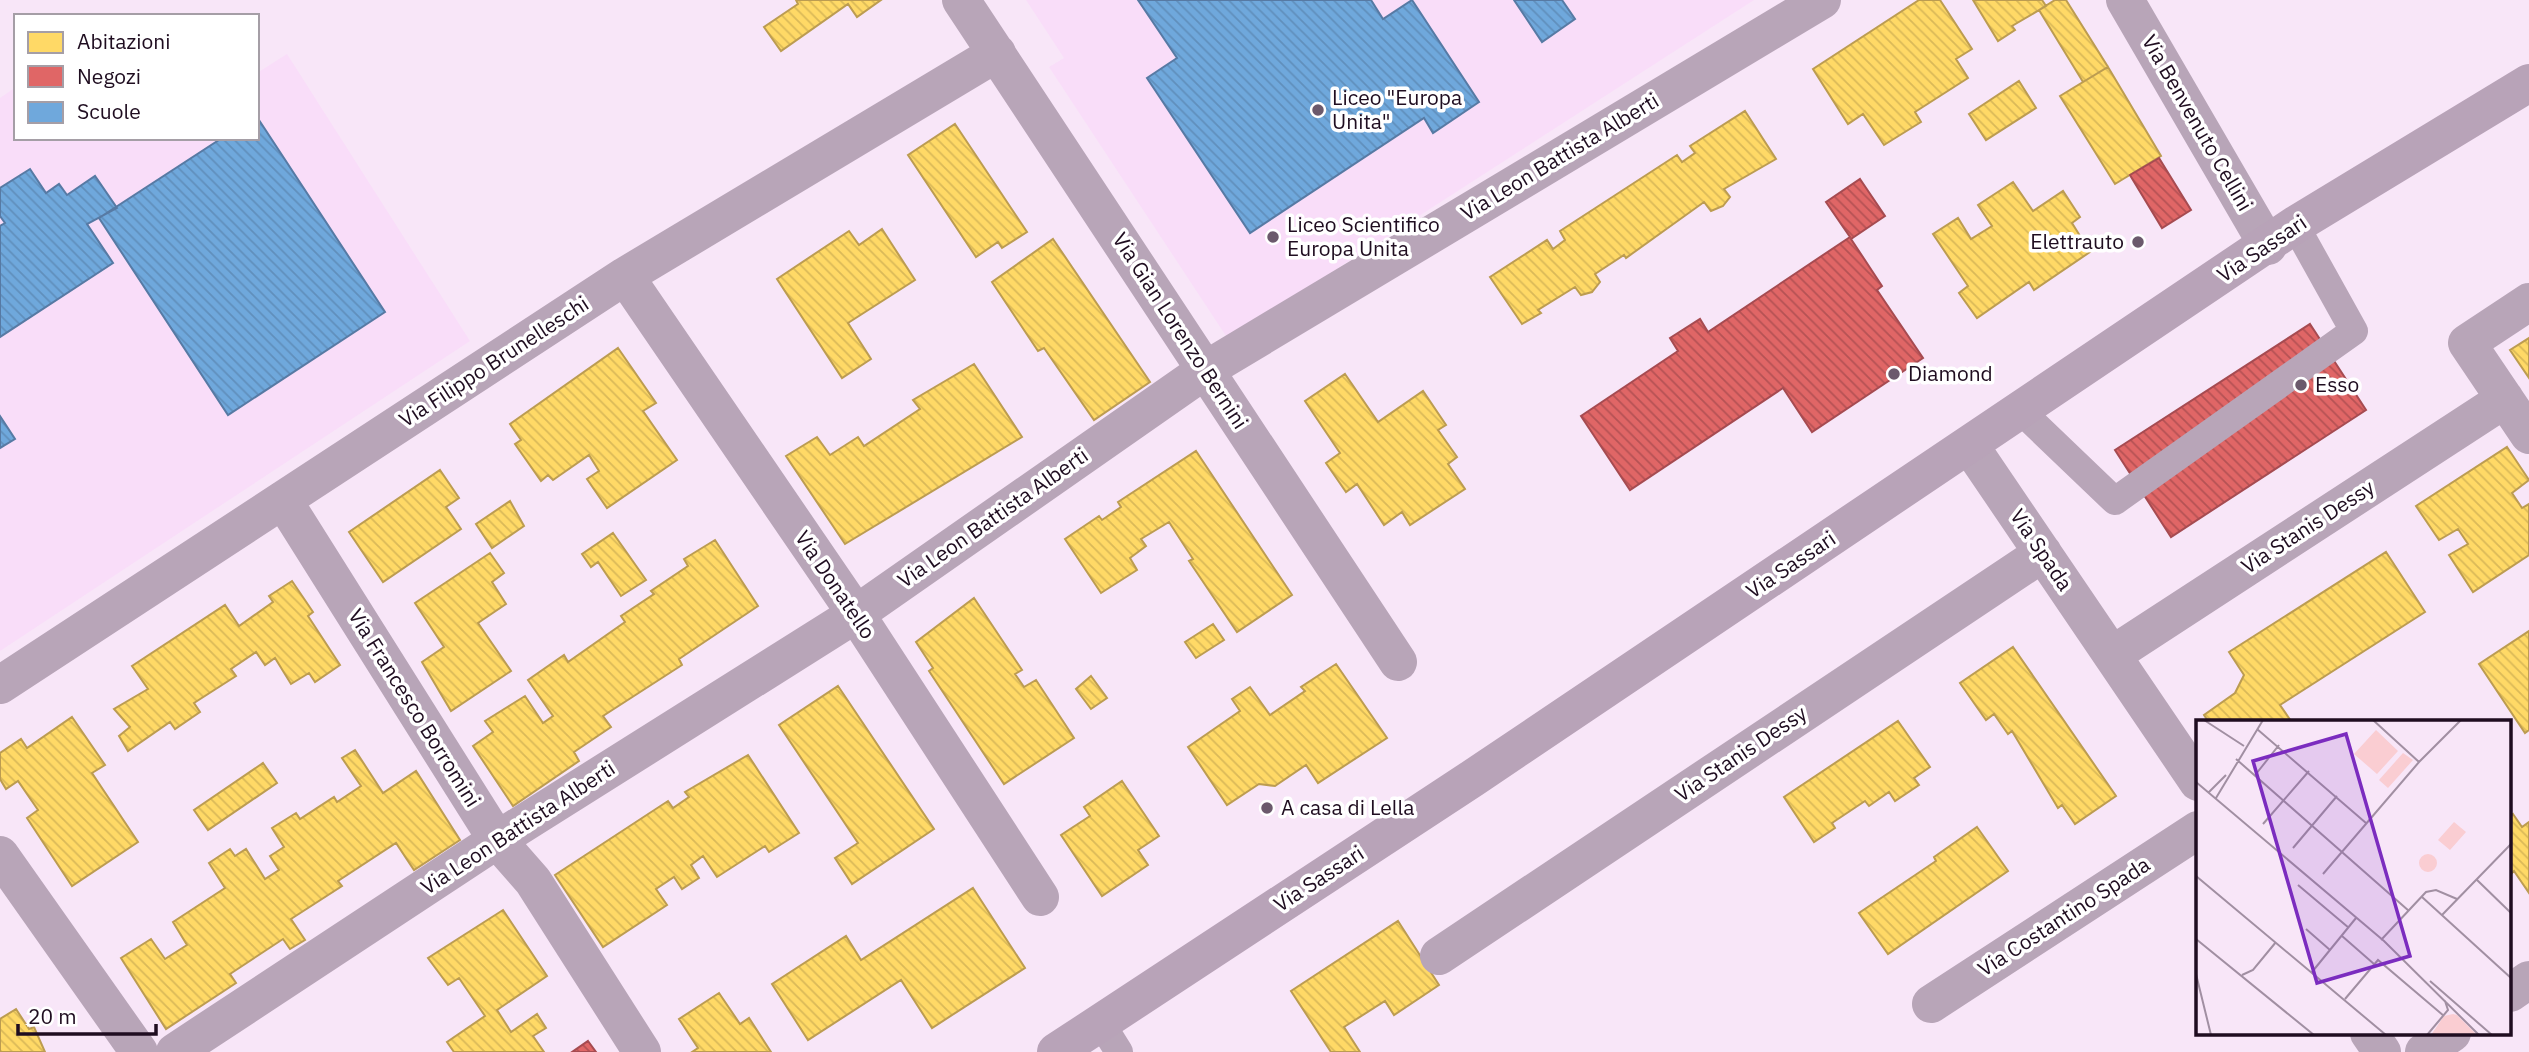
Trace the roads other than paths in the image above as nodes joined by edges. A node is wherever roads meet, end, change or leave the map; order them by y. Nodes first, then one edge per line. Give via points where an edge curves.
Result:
1 (961, 0) edge
2 (1822, 0) edge
3 (2125, 0) edge
4 (996, 53) junction
5 (2529, 83) edge
6 (2282, 236) junction
7 (625, 276) junction
8 (2529, 302) edge
9 (1207, 369) junction
10 (2505, 400) junction
11 (2021, 411) junction
12 (2529, 435) edge
13 (1970, 446) junction
14 (283, 500) junction
15 (2043, 553) junction
16 (856, 614) junction
17 (2112, 655) junction
18 (1398, 663) dead end
19 (0, 685) edge
20 (2196, 779) edge
21 (2196, 831) edge
22 (497, 840) junction
23 (0, 855) edge
24 (1040, 897) dead end
25 (1439, 956) dead end
26 (2529, 980) edge
27 (2512, 992) edge
28 (1931, 1004) dead end
29 (2370, 1034) edge
30 (2451, 1034) edge
31 (1110, 1037) edge
32 (139, 1052) edge
33 (175, 1052) edge
34 (642, 1052) edge
35 (1056, 1052) edge
36 (2382, 1052) edge
37 (2424, 1052) edge

1 - 4 street, Via Gian Lorenzo Bernini
2 - 9 street, Via Leon Battista Alberti
3 - 6 street, Via Benvenuto Cellini
4 - 7 street, Via Filippo Brunelleschi
4 - 9 street, Via Gian Lorenzo Bernini
5 - 6 street, Via Sassari
6 - 11 street, Via Sassari
6 - 11 lane via 2354,331 2115,501
7 - 14 street, Via Filippo Brunelleschi
7 - 16 street, Via Donatello
8 - 10 street via 2467,343
9 - 16 street, Via Leon Battista Alberti
9 - 18 street, Via Gian Lorenzo Bernini
10 - 12 street
10 - 17 street, Via Stanis Dessy
11 - 13 street, Via Sassari
13 - 15 street, Via Spada
13 - 31 street, Via Sassari
14 - 19 street, Via Filippo Brunelleschi
14 - 22 street, Via Francesco Borromini
15 - 17 street, Via Spada
15 - 25 street, Via Stanis Dessy
16 - 22 street, Via Leon Battista Alberti
16 - 24 street, Via Donatello
17 - 20 street
21 - 28 street, Via Costantino Spada
22 - 33 street, Via Leon Battista Alberti
22 - 34 street, Via Francesco Borromini via 533,881
23 - 32 street
26 - 27 street
29 - 36 street
30 - 37 street
31 - 35 street, Via Sassari

